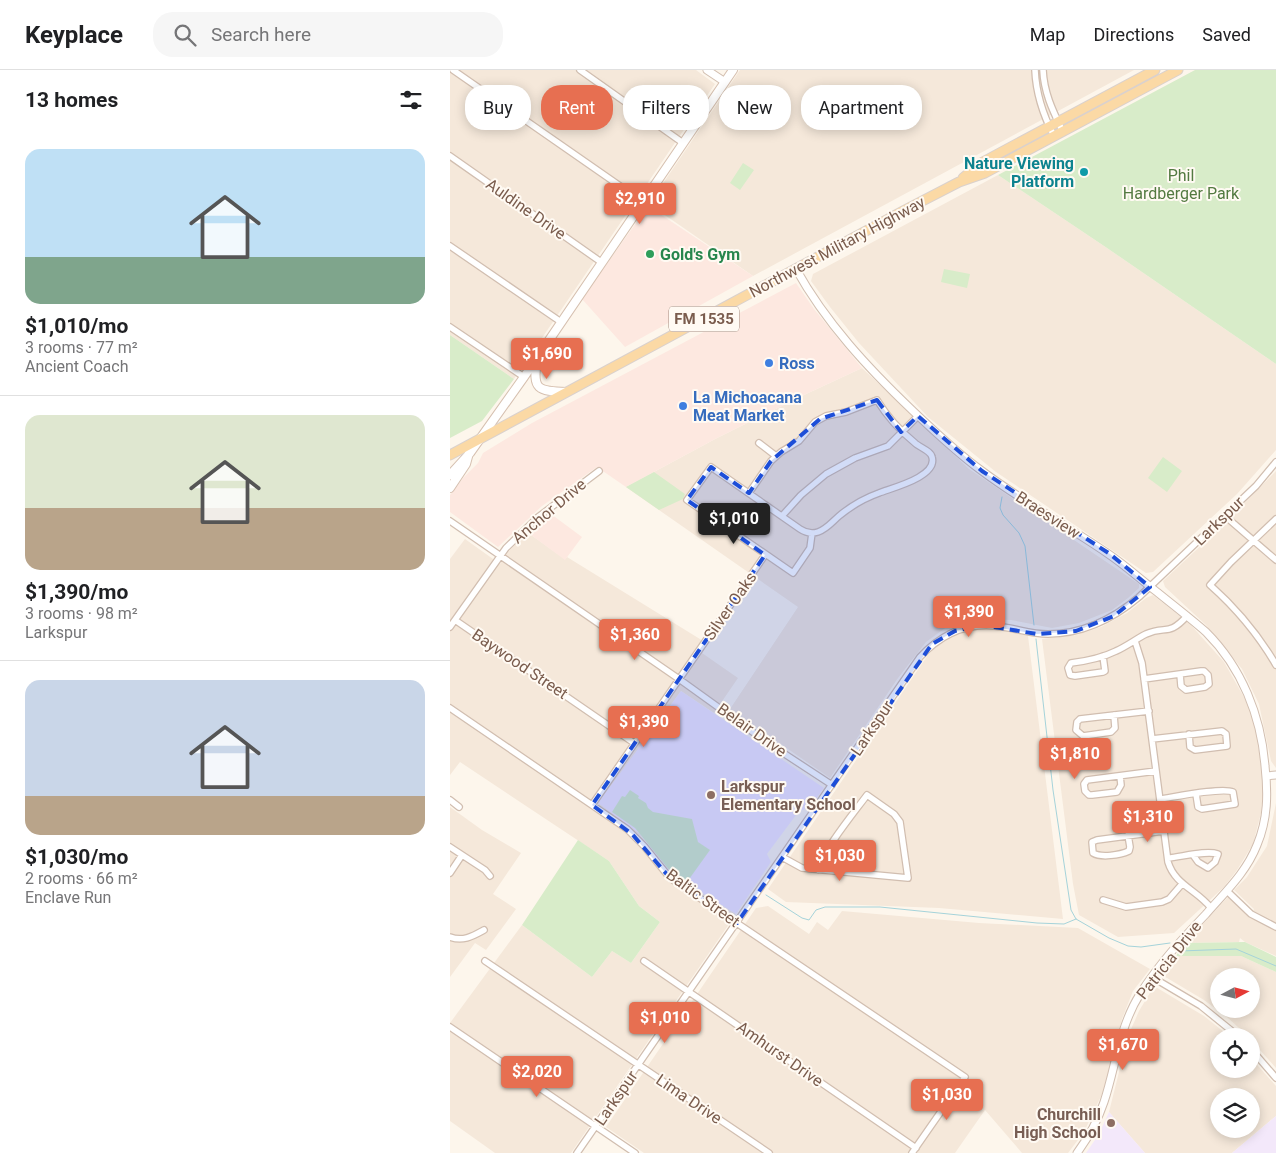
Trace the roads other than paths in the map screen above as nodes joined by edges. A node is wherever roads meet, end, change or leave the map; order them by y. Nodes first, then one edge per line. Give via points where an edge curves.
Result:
1 (453, 70) edge
2 (580, 70) edge
3 (707, 70) edge
4 (733, 70) edge
5 (1035, 70) edge
6 (1155, 70) edge
7 (1178, 70) edge
8 (1044, 73) edge
9 (1036, 77) junction
10 (725, 82) junction
11 (1058, 122) junction
12 (1049, 126) junction
13 (1063, 132) junction
14 (1054, 136) junction
15 (683, 143) junction
16 (450, 156) edge
17 (959, 182) junction
18 (643, 202) junction
19 (450, 246) edge
20 (601, 262) junction
21 (796, 269) junction
22 (561, 322) junction
23 (450, 327) edge
24 (537, 356) junction
25 (524, 377) junction
26 (568, 393) junction
27 (918, 416) junction
28 (902, 431) junction
29 (478, 441) junction
30 (759, 443) dead end
31 (470, 453) junction
32 (450, 456) edge
33 (776, 456) junction
34 (1276, 462) edge
35 (599, 470) dead end
36 (450, 475) edge
37 (450, 488) edge
38 (748, 493) junction
39 (782, 516) junction
40 (1225, 516) junction
41 (1276, 519) edge
42 (450, 521) edge
43 (812, 533) junction
44 (1254, 540) junction
45 (766, 555) junction
46 (499, 556) junction
47 (1276, 560) edge
48 (1150, 586) junction
49 (1187, 616) junction
50 (455, 620) junction
51 (450, 627) edge
52 (1135, 641) junction
53 (1103, 656) junction
54 (1276, 665) edge
55 (1180, 674) junction
56 (679, 679) junction
57 (1144, 679) junction
58 (450, 708) edge
59 (1149, 711) junction
60 (1114, 715) junction
61 (1189, 734) junction
62 (1152, 739) junction
63 (634, 743) junction
64 (1156, 770) junction
65 (1276, 775) edge
66 (1120, 776) junction
67 (1266, 776) junction
68 (832, 785) junction
69 (1196, 794) junction
70 (1160, 798) junction
71 (450, 800) edge
72 (592, 805) junction
73 (459, 807) dead end
74 (1164, 830) junction
75 (1128, 835) junction
76 (450, 847) edge
77 (462, 855) junction
78 (1193, 855) dead end
79 (782, 857) junction
80 (1168, 858) junction
81 (818, 870) junction
82 (450, 873) edge
83 (490, 876) dead end
84 (1182, 884) junction
85 (1227, 891) junction
86 (1103, 900) dead end
87 (1211, 908) junction
88 (737, 923) junction
89 (1276, 928) edge
90 (484, 930) dead end
91 (450, 937) edge
92 (485, 961) dead end
93 (644, 961) dead end
94 (1152, 976) junction
95 (688, 992) junction
96 (450, 1027) edge
97 (1228, 1028) edge
98 (1260, 1059) edge
99 (639, 1064) junction
100 (1276, 1078) edge
101 (596, 1126) junction
102 (914, 1150) edge
103 (577, 1153) edge
104 (635, 1153) edge
105 (768, 1153) edge
106 (1077, 1153) edge

1 - 18 street
2 - 15 street
3 - 10 street
4 - 10 main road
5 - 9 street
6 - 11 main road, Northwest Military Highway / FM 1535
7 - 13 main road, Northwest Military Highway / FM 1535
8 - 9 street
8 - 11 street via 1048,100
9 - 12 street
10 - 15 main road
11 - 12 main road, Northwest Military Highway / FM 1535
11 - 13 street
12 - 14 street
12 - 17 main road, Northwest Military Highway / FM 1535 via 981,163
13 - 14 main road, Northwest Military Highway / FM 1535
14 - 17 main road, Northwest Military Highway / FM 1535 via 985,173
15 - 18 main road
16 - 20 street, Auldine Drive
17 - 21 main road, Northwest Military Highway / FM 1535
18 - 20 main road
19 - 22 street
20 - 22 main road
21 - 26 main road, Northwest Military Highway / FM 1535
21 - 27 street, Braesview via 817,304 843,337
22 - 24 main road
23 - 25 street
24 - 25 main road
24 - 26 main road via 536,385 542,391
25 - 29 main road
26 - 29 main road, Northwest Military Highway / FM 1535
27 - 28 street
27 - 48 street, Braesview via 982,471 1110,554
28 - 33 street via 891,422 878,400 820,418 799,441
28 - 39 street via 885,448 855,458 826,474
28 - 43 street via 930,454 932,465 917,478 860,501 826,528
29 - 31 main road
29 - 32 main road, Northwest Military Highway / FM 1535
30 - 33 street
31 - 36 main road
31 - 37 main road
33 - 38 street
34 - 40 street, Larkspur
35 - 46 street, Anchor Drive via 536,518
38 - 39 street
38 - 45 street via 711,467 687,500
39 - 43 street
40 - 44 street
40 - 48 street, Larkspur
41 - 44 street
42 - 46 street, Belair Drive
43 - 45 street via 810,548 793,573
44 - 47 street
44 - 54 street via 1210,585 1248,622
45 - 56 street, Silver Oaks
46 - 50 street, Anchor Drive
46 - 56 street, Belair Drive
48 - 49 street, Braesview
48 - 68 street, Larkspur via 1114,616 1076,631 1037,634 982,625 964,628 939,639 920,657
49 - 52 street via 1174,629 1151,632
49 - 67 street, Braesview via 1221,650 1244,685 1259,724
50 - 51 street, Anchor Drive
50 - 63 street, Baywood Street
52 - 53 street
52 - 57 street
53 - 53 street via 1071,663 1068,668 1070,675 1105,671
55 - 55 street via 1204,672 1208,675 1209,684 1186,690 1181,686
55 - 57 street
56 - 63 street, Silver Oaks
56 - 68 street, Belair Drive
57 - 59 street
58 - 72 street, Baltic Street
59 - 60 street
59 - 62 street
60 - 60 street via 1080,719 1076,730 1083,736 1111,732 1115,728
61 - 61 street via 1222,731 1228,744 1195,750 1190,747
61 - 62 street
62 - 64 street
63 - 72 street, Silver Oaks
64 - 66 street
64 - 70 street
65 - 67 street
66 - 66 street via 1087,780 1085,791 1088,795 1117,792 1121,785
67 - 85 street, Patricia Drive via 1266,815 1258,843 1245,869
68 - 79 street, Larkspur
69 - 69 street via 1198,807 1202,809 1235,804 1231,790
69 - 70 street
70 - 74 street
71 - 73 street
72 - 88 street, Baltic Street via 627,828 670,878
74 - 75 street
74 - 80 street
75 - 75 street via 1128,851 1100,856 1093,853 1094,841
76 - 77 street
77 - 82 street
77 - 83 street
78 - 80 street
79 - 81 street via 802,868
79 - 88 street, Larkspur
80 - 84 street via 1172,872
81 - 81 street via 820,862 867,795 900,822 908,878
84 - 86 street via 1162,902 1126,907
84 - 87 street
85 - 87 street, Patricia Drive
85 - 89 street via 1251,914
87 - 94 street, Patricia Drive
88 - 95 street, Larkspur
88 - 102 street, Baltic Street via 965,1077
90 - 91 street via 460,940
92 - 99 street, Lima Drive
93 - 95 street, Amhurst Drive
94 - 97 street via 1201,1006
94 - 106 street, Patricia Drive via 1128,1017 1104,1103
95 - 99 street, Larkspur
95 - 102 street, Amhurst Drive
96 - 101 street
98 - 100 street
99 - 101 street, Larkspur
99 - 105 street, Lima Drive
101 - 103 street, Larkspur
101 - 104 street

